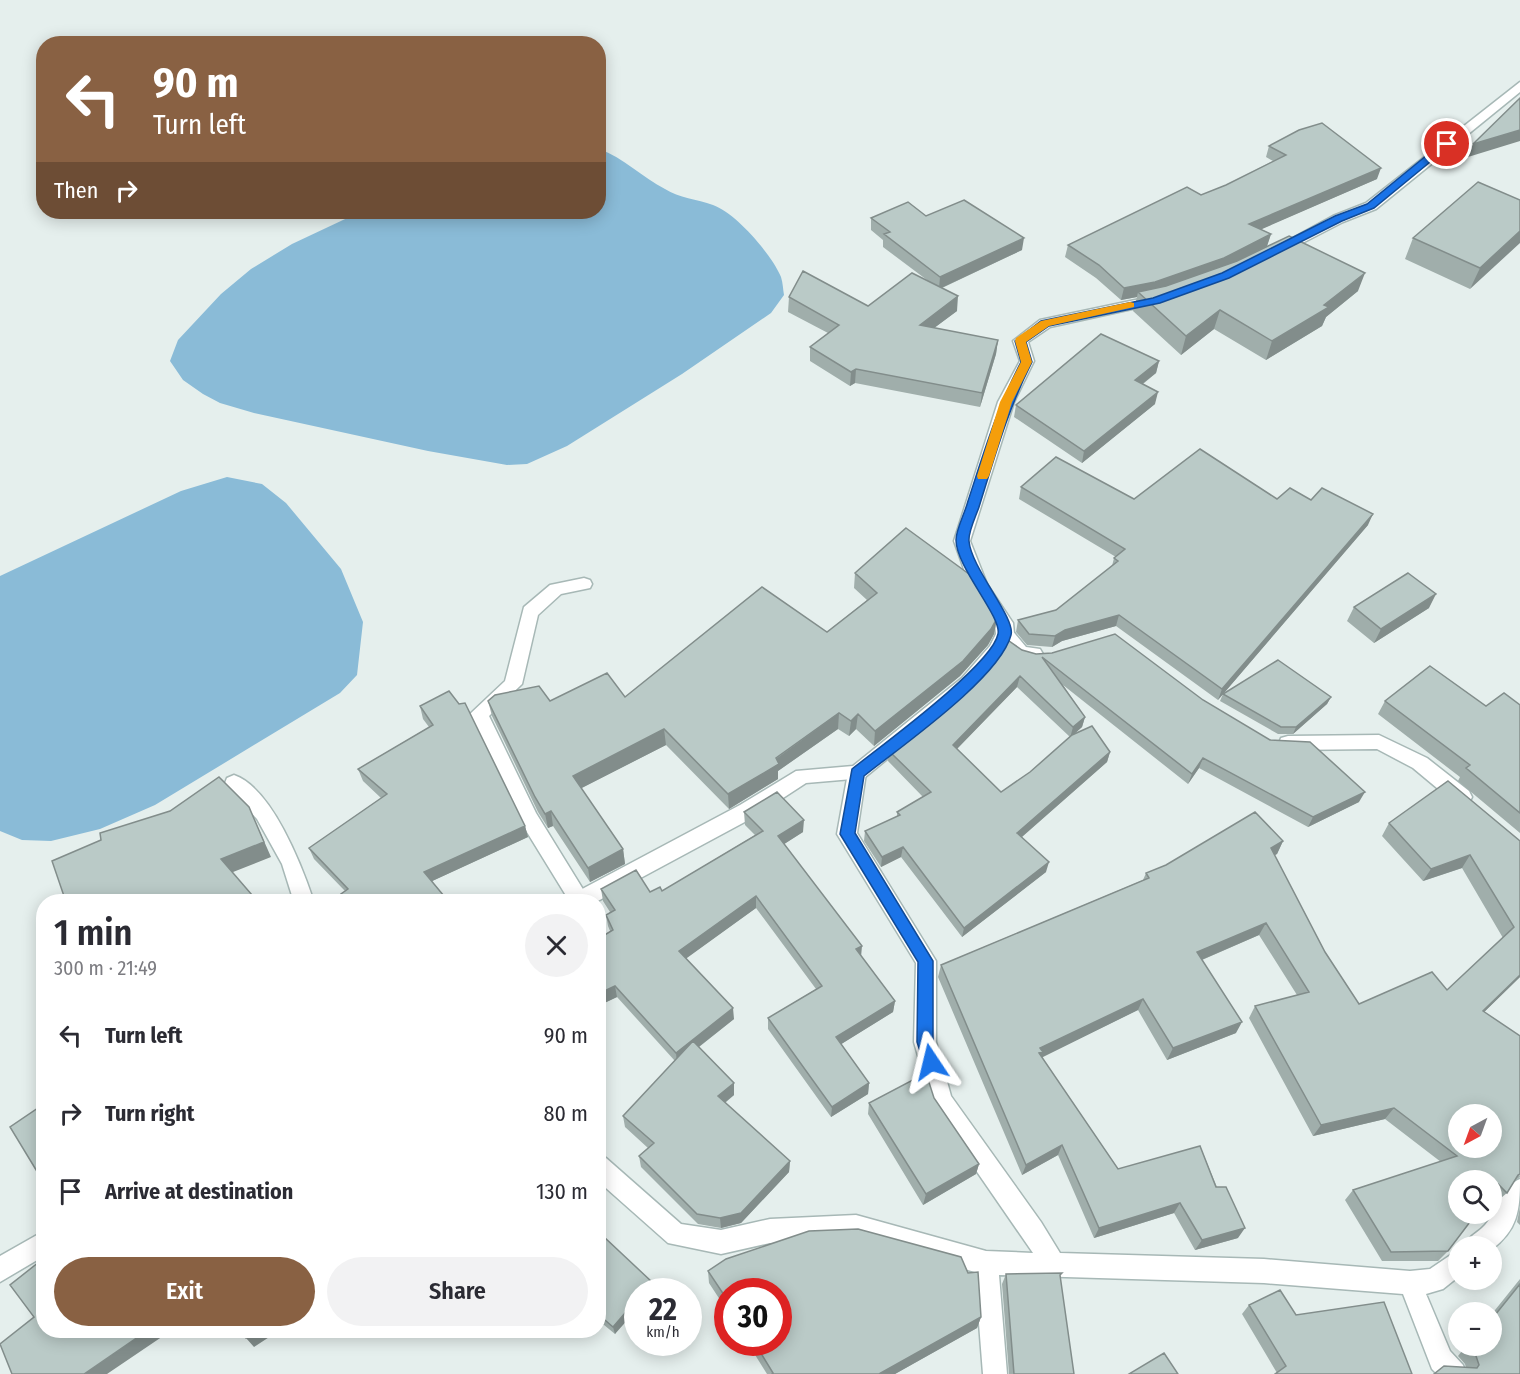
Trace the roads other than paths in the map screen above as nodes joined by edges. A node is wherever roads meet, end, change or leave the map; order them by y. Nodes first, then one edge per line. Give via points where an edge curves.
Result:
1 (1520, 86) edge
2 (1264, 257) edge
3 (1176, 293) edge
4 (584, 584) dead end
5 (1005, 634) junction
6 (1055, 656) edge
7 (1274, 743) edge
8 (857, 773) junction
9 (234, 783) dead end
10 (1472, 806) edge
11 (301, 894) edge
12 (574, 894) edge
13 (589, 894) edge
14 (606, 1173) edge
15 (1520, 1190) edge
16 (1490, 1236) edge
17 (36, 1247) edge
18 (986, 1263) junction
19 (1052, 1263) junction
20 (0, 1270) edge
21 (1448, 1270) edge
22 (1410, 1283) junction
23 (995, 1374) edge
24 (1454, 1374) edge

1 - 2 street via 1371,206
3 - 5 street via 1045,323 1020,341 1027,362 1006,402 962,541 980,586 1004,623
4 - 12 street via 556,589 530,612 513,684 479,714 529,818
5 - 6 street via 1021,653
5 - 8 street via 997,650 968,683
7 - 10 street via 1379,742 1420,763
8 - 13 street via 803,776 747,811
8 - 19 street via 847,834 926,961 925,1042 941,1101
9 - 11 street via 264,813 291,863
14 - 18 street via 676,1235 721,1242 770,1231 856,1227
15 - 16 street
17 - 20 street
18 - 19 street
18 - 23 street
19 - 22 street via 1264,1271
21 - 22 street via 1435,1281
22 - 24 street via 1441,1360

